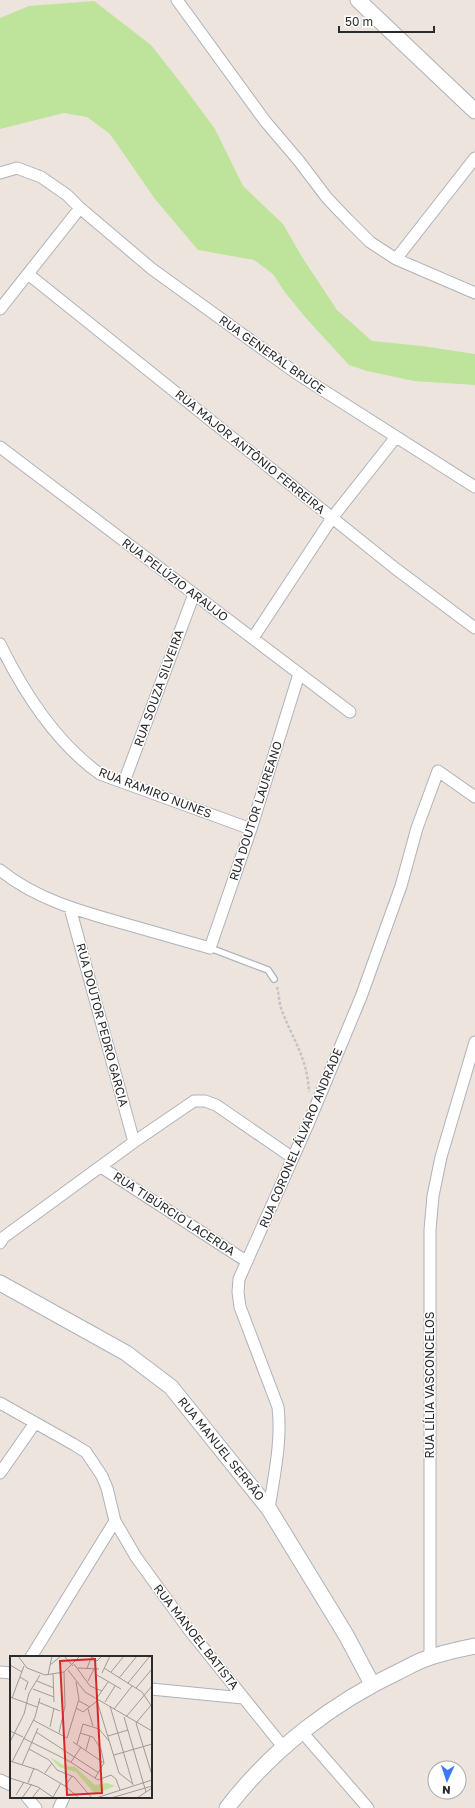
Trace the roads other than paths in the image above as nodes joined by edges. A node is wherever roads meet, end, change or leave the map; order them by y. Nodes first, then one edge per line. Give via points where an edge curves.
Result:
1 (176, 0) edge
2 (358, 0) edge
3 (475, 111) edge
4 (475, 158) edge
5 (0, 173) edge
6 (80, 208) junction
7 (396, 259) junction
8 (28, 274) junction
9 (475, 293) edge
10 (0, 309) edge
11 (396, 438) junction
12 (0, 447) edge
13 (475, 487) edge
14 (332, 518) junction
15 (194, 594) junction
16 (475, 628) edge
17 (253, 638) junction
18 (0, 644) edge
19 (300, 674) junction
20 (350, 712) dead end
21 (124, 782) junction
22 (475, 797) edge
23 (251, 830) junction
24 (0, 870) edge
25 (70, 908) junction
26 (210, 948) junction
27 (274, 978) road end
28 (475, 1042) edge
29 (134, 1142) junction
30 (293, 1158) junction
31 (102, 1167) junction
32 (1, 1237) edge
33 (246, 1261) junction
34 (0, 1283) edge
35 (0, 1403) edge
36 (35, 1423) junction
37 (0, 1473) edge
38 (269, 1509) junction
39 (115, 1521) junction
40 (475, 1646) edge
41 (32, 1656) edge
42 (430, 1657) junction
43 (0, 1672) edge
44 (10, 1673) edge
45 (372, 1684) junction
46 (152, 1689) edge
47 (243, 1698) junction
48 (302, 1732) junction
49 (284, 1748) junction
50 (0, 1780) edge
51 (10, 1785) edge
52 (28, 1798) edge
53 (64, 1798) edge
54 (36, 1808) edge
55 (59, 1808) edge
56 (227, 1808) edge
57 (368, 1808) edge

1 - 7 street via 265,121 327,198 370,242
2 - 3 street
4 - 7 street
5 - 6 street, RUA GENERAL BRUCE via 18,168 41,177 67,195
6 - 8 street
6 - 11 street, RUA GENERAL BRUCE via 152,270 296,373
7 - 9 street
8 - 10 street
8 - 14 street, RUA MAJOR ANTÔNIO FERREIRA
11 - 13 street, RUA GENERAL BRUCE
11 - 14 street
12 - 15 street, RUA PELÚZIO ARAUJO
14 - 16 street, RUA MAJOR ANTÔNIO FERREIRA via 396,570
14 - 17 street
15 - 17 street, RUA PELÚZIO ARAUJO
15 - 21 street, RUA SOUZA SILVEIRA
17 - 19 street, RUA PELÚZIO ARAUJO
18 - 21 street, RUA RAMIRO NUNES via 12,669 60,738 87,765 100,774
19 - 20 street, RUA PELÚZIO ARAUJO
19 - 23 street, RUA DOUTOR LAUREANO
21 - 23 street, RUA RAMIRO NUNES
22 - 30 street, RUA CORONEL ÁLVARO ANDRADE via 438,771 401,886 361,997
23 - 26 street, RUA DOUTOR LAUREANO
24 - 25 street via 30,889
25 - 26 street
25 - 29 street, RUA DOUTOR PEDRO GARCIA
26 - 27 lane via 268,970
28 - 42 street, RUA LÍLIA VASCONCELOS via 441,1157 433,1196 430,1230
29 - 30 street via 194,1102 205,1101 216,1105
29 - 31 street
30 - 33 street, RUA CORONEL ÁLVARO ANDRADE
31 - 32 street
31 - 33 street, RUA TIBÚRCIO LACERDA
33 - 38 street, RUA CORONEL ÁLVARO ANDRADE via 239,1279 240,1307 274,1392 279,1415 278,1452
34 - 38 street, RUA MANUEL SERRÃO via 126,1353 155,1373 187,1405
35 - 36 street, RUA MANOEL BATISTA
36 - 37 street
36 - 39 street, RUA MANOEL BATISTA via 86,1452 102,1476
38 - 45 street, RUA MANUEL SERRÃO via 346,1635
39 - 41 street
39 - 47 street, RUA MANOEL BATISTA via 136,1557
40 - 42 street
42 - 45 street
43 - 44 street
45 - 48 street
46 - 47 street
47 - 49 street, RUA MANOEL BATISTA
48 - 49 street
48 - 57 street
49 - 56 street via 247,1783
50 - 51 street
52 - 54 street
53 - 55 street

